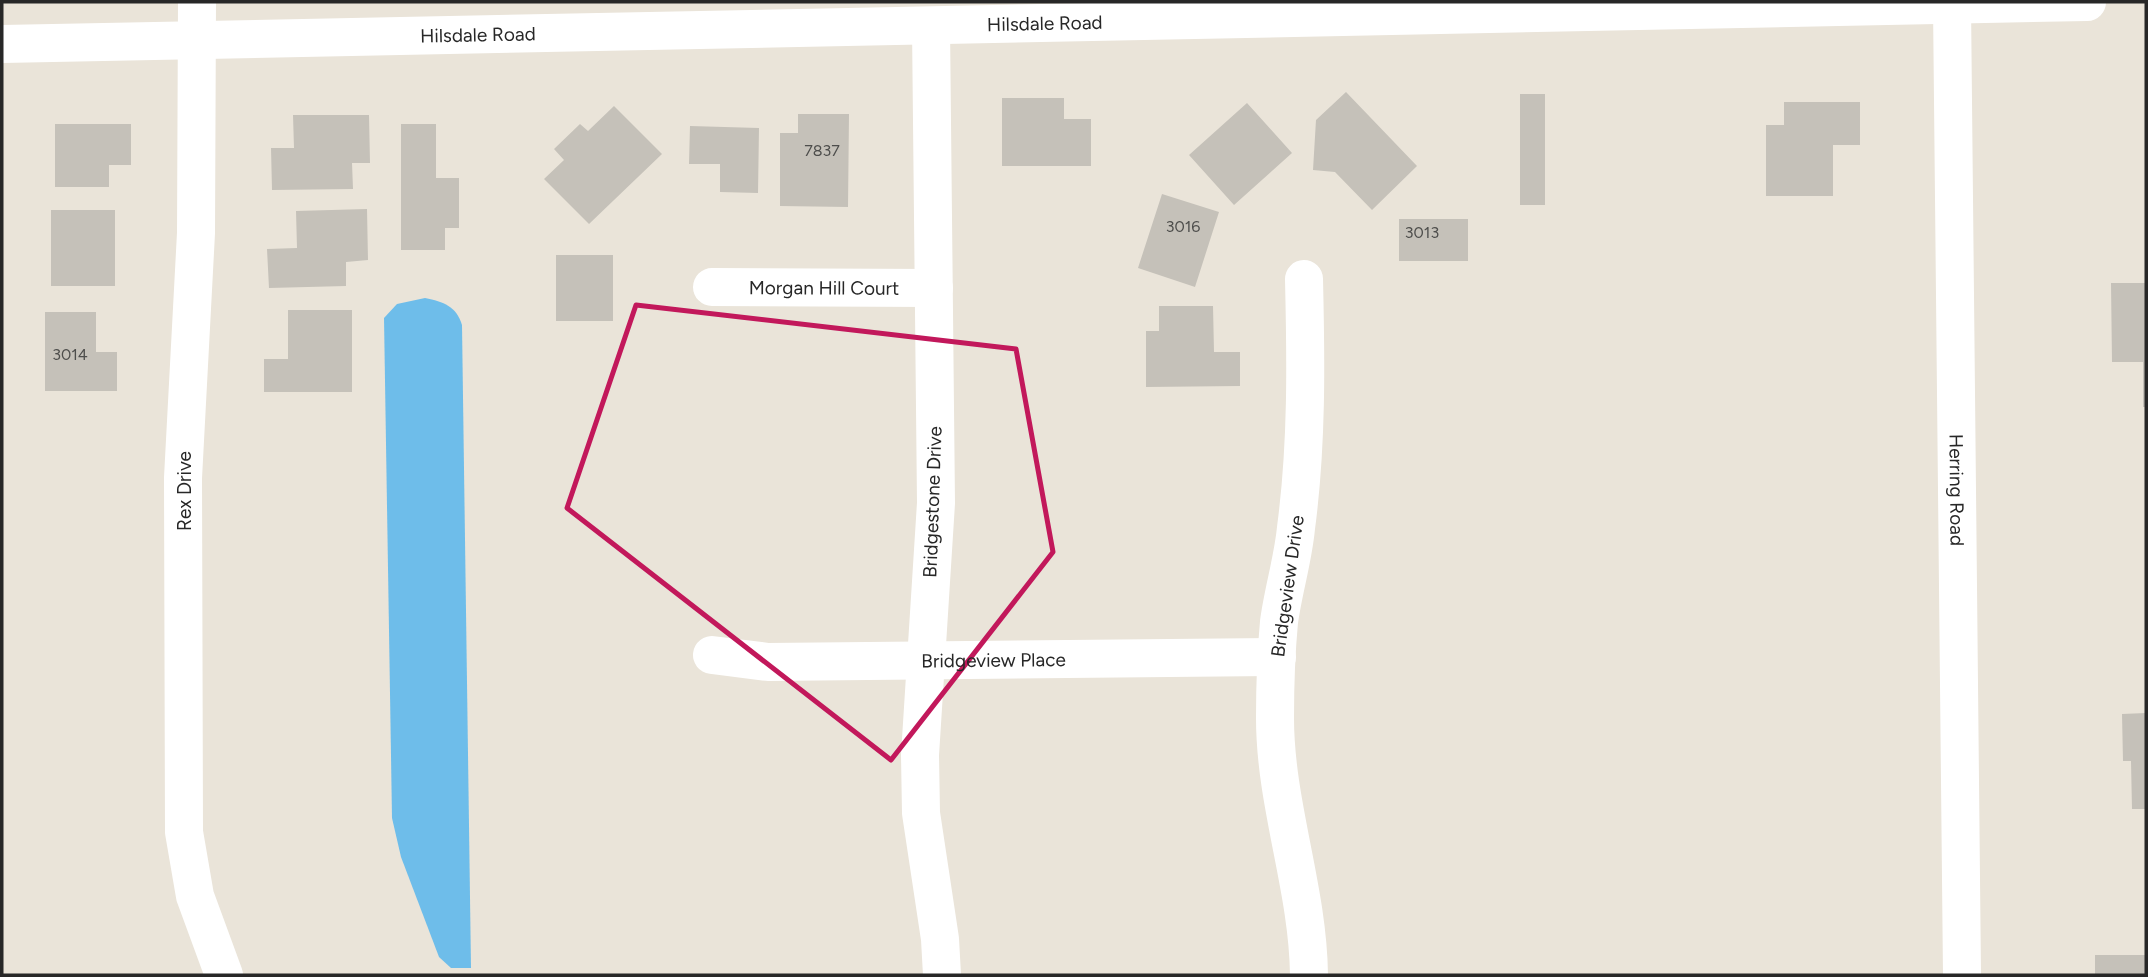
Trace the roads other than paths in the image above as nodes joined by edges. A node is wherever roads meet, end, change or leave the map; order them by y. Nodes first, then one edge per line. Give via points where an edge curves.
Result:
1 (197, 2) edge
2 (2087, 2) edge
3 (1958, 3) edge
4 (1731, 5) edge
5 (1260, 10) edge
6 (766, 14) edge
7 (931, 26) junction
8 (198, 39) junction
9 (2, 44) edge
10 (1304, 279) dead end
11 (712, 287) dead end
12 (934, 288) junction
13 (712, 655) dead end
14 (1277, 657) junction
15 (925, 662) junction
16 (224, 975) edge
17 (942, 975) edge
18 (1309, 975) edge
19 (1962, 975) edge

1 - 8 street, Rex Drive
2 - 3 street, Hilsdale Road
3 - 4 street, Hilsdale Road
3 - 19 street, Herring Road
4 - 5 street, Hilsdale Road
5 - 7 street, Hilsdale Road
6 - 7 street, Hilsdale Road
6 - 8 street, Hilsdale Road
7 - 12 street, Bridgestone Drive
8 - 9 street, Hilsdale Road
8 - 16 street, Rex Drive via 195,233 183,454 184,832 195,896
10 - 14 street, Bridgeview Drive via 1304,459
11 - 12 street, Morgan Hill Court
12 - 15 street, Bridgestone Drive via 936,503
13 - 15 street, Bridgeview Place via 768,662
14 - 15 street, Bridgeview Place
14 - 18 street, Bridgeview Drive via 1275,721 1280,776 1305,907
15 - 17 street, Bridgestone Drive via 921,813

